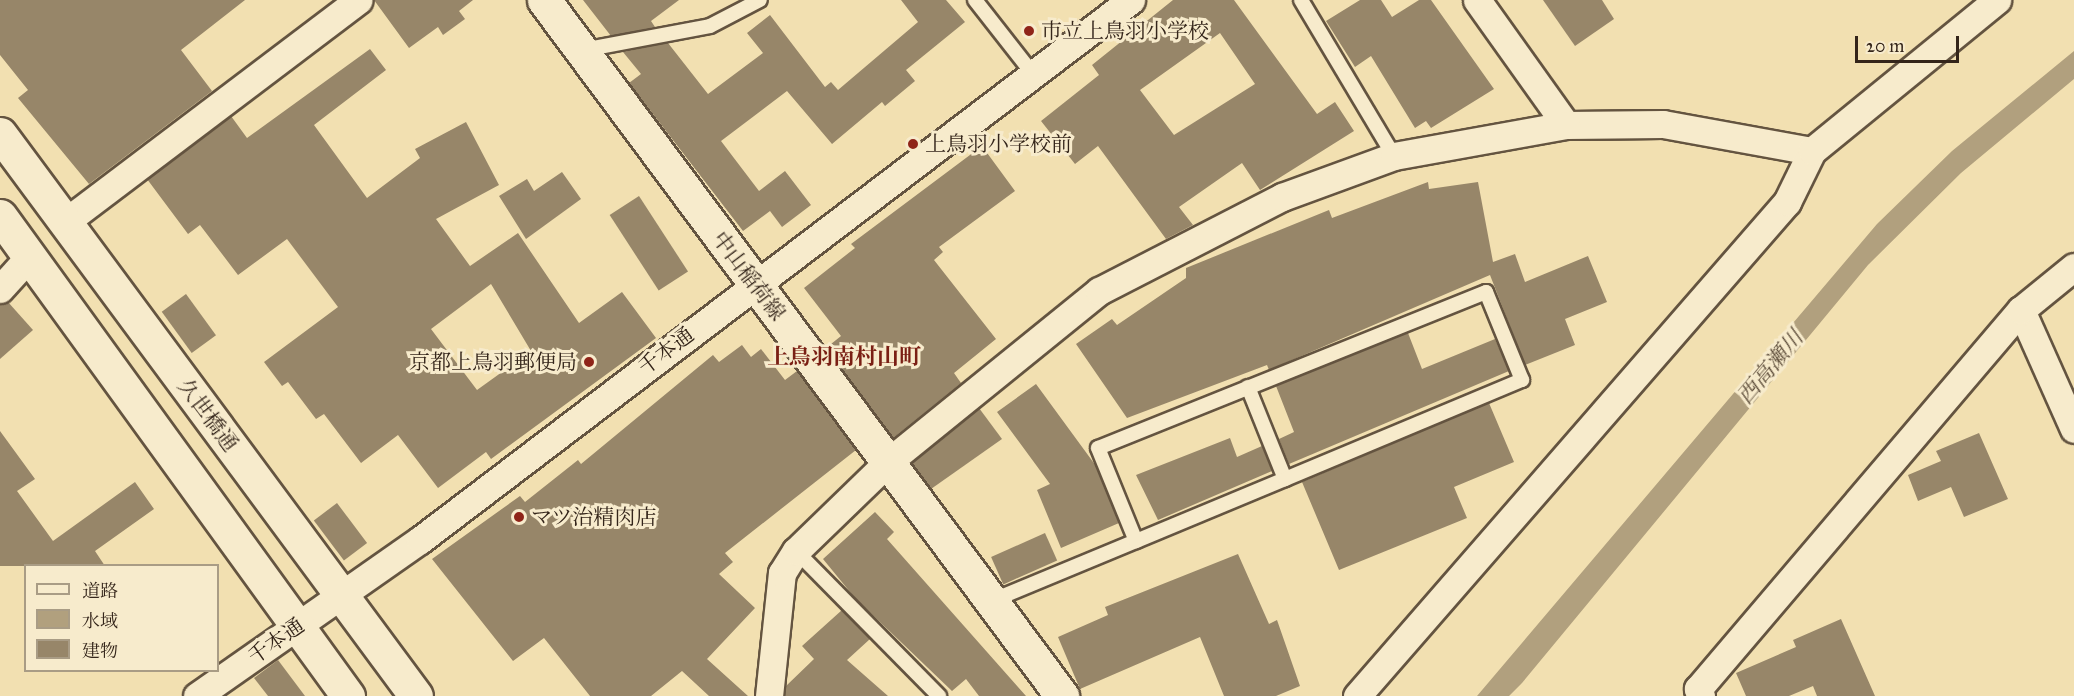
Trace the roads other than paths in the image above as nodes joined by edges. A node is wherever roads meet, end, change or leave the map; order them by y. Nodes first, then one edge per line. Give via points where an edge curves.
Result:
1 (359, 0) edge
2 (544, 0) edge
3 (759, 0) edge
4 (975, 0) edge
5 (1131, 0) edge
6 (1301, 0) edge
7 (1477, 0) edge
8 (1997, 0) edge
9 (581, 51) junction
10 (1033, 74) junction
11 (1566, 125) junction
12 (0, 134) edge
13 (1812, 151) junction
14 (1394, 156) junction
15 (0, 216) edge
16 (65, 222) junction
17 (29, 257) junction
18 (2074, 267) edge
19 (755, 283) junction
20 (0, 289) edge
21 (2021, 310) junction
22 (1248, 387) junction
23 (2074, 429) edge
24 (888, 462) junction
25 (1285, 479) junction
26 (1136, 541) junction
27 (796, 551) junction
28 (342, 597) junction
29 (991, 601) junction
30 (297, 626) junction
31 (197, 696) edge
32 (348, 696) edge
33 (416, 696) edge
34 (769, 696) edge
35 (939, 696) edge
36 (1062, 696) edge
37 (1357, 696) edge
38 (1701, 696) edge

1 - 16 street
2 - 9 street, 中山稲荷線
3 - 9 lane via 710,26
4 - 10 lane
5 - 10 street, 千本通
6 - 14 lane
7 - 11 street
8 - 13 street
9 - 19 street, 中山稲荷線
10 - 19 street, 千本通
11 - 13 street via 1663,124
11 - 14 street
12 - 16 street, 久世橋通
13 - 37 street via 1787,202
14 - 24 street via 1282,197 1099,291
15 - 17 street
16 - 28 street, 久世橋通
17 - 20 street
17 - 30 street
18 - 21 street
19 - 24 street, 中山稲荷線
19 - 28 street, 千本通
21 - 23 street
21 - 38 street via 1698,689
22 - 25 lane
22 - 25 lane via 1486,292 1522,380
22 - 26 lane via 1098,448
24 - 27 street
24 - 29 street, 中山稲荷線
25 - 26 lane
26 - 29 lane
27 - 34 street via 782,573
27 - 35 lane
28 - 30 street, 千本通
28 - 33 street, 久世橋通
29 - 36 street, 中山稲荷線
30 - 31 street, 千本通
30 - 32 street

